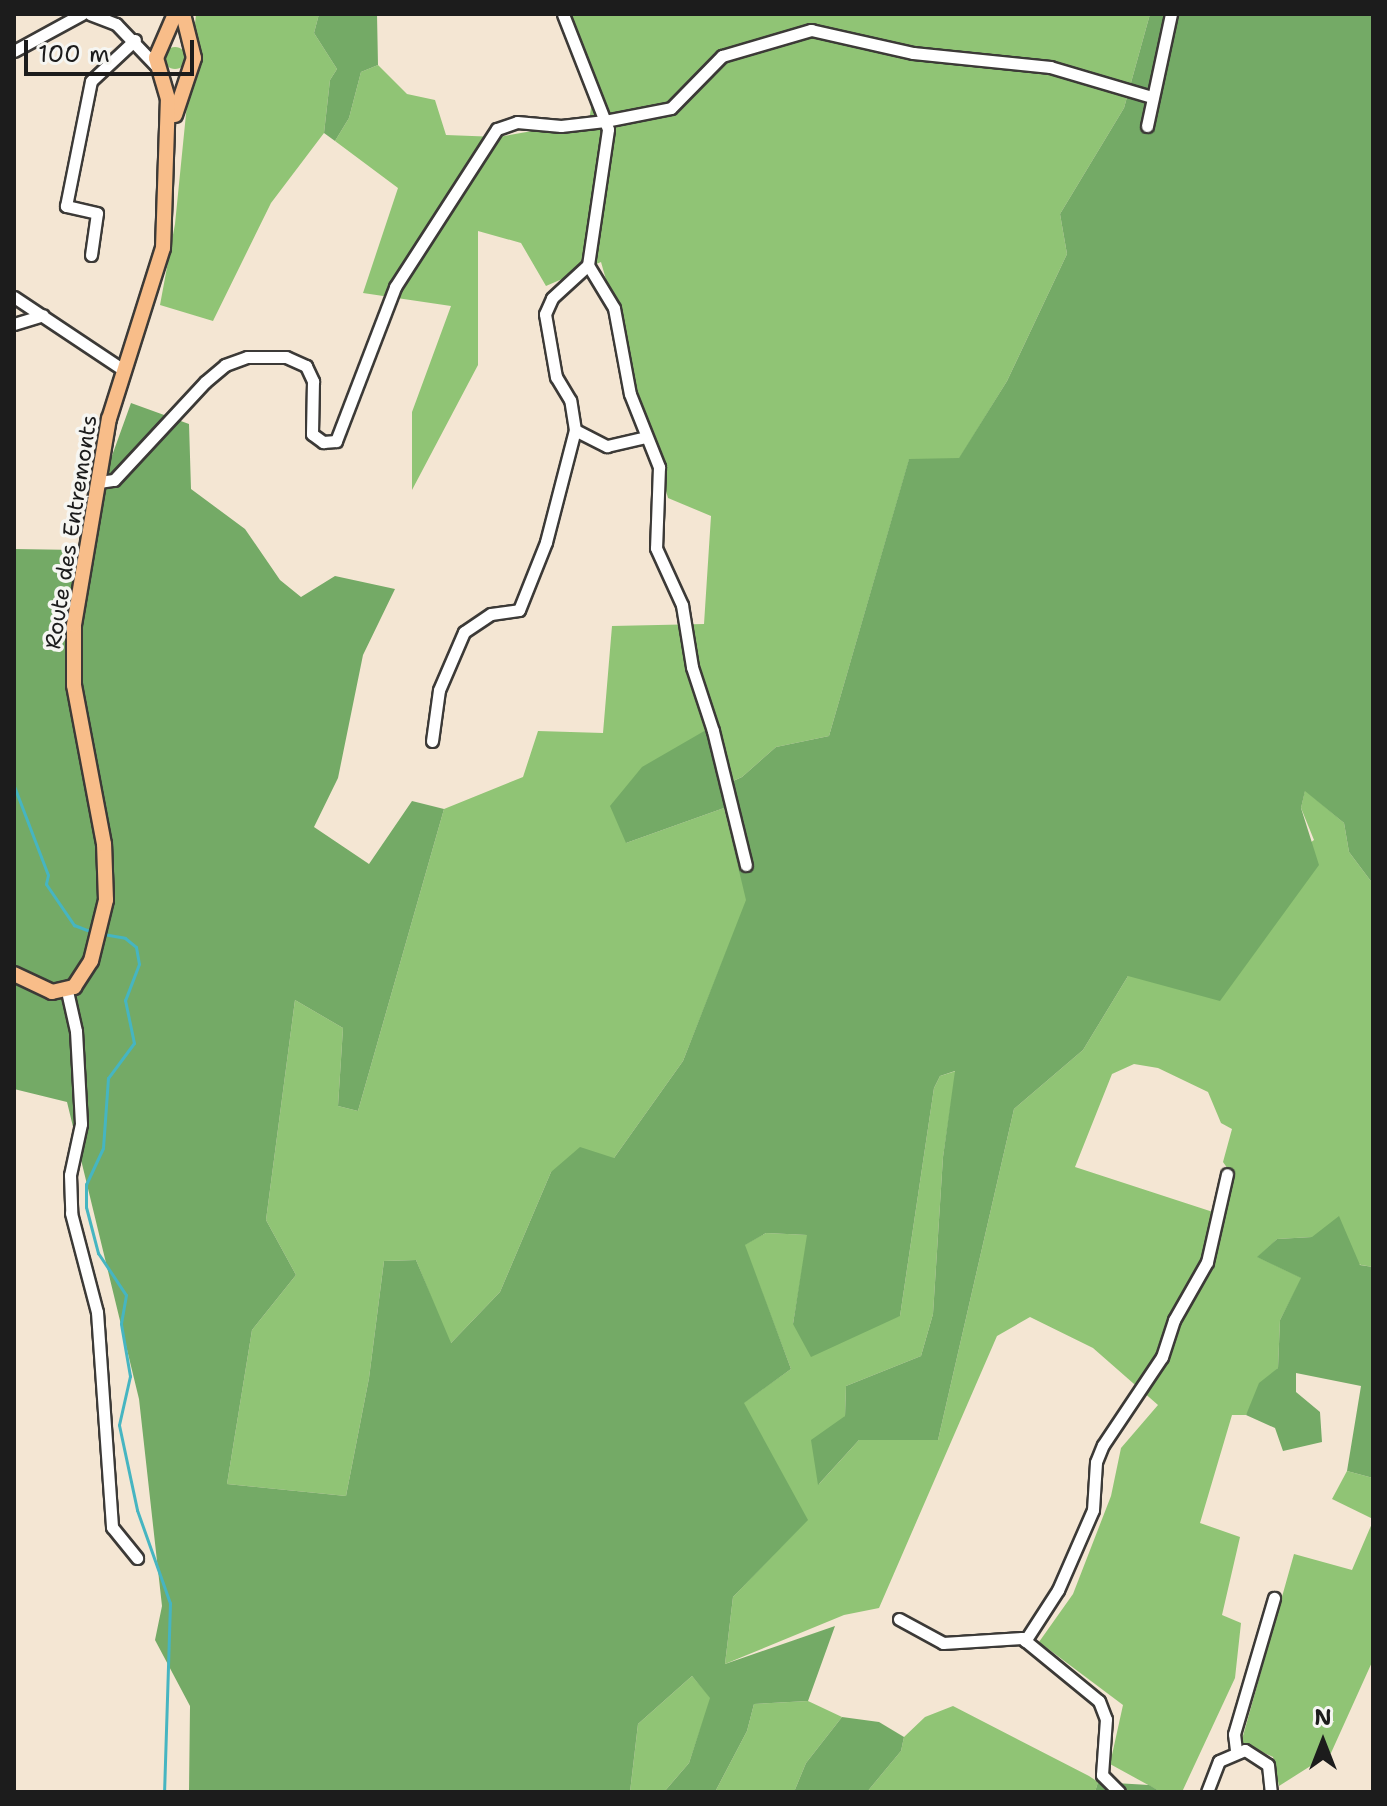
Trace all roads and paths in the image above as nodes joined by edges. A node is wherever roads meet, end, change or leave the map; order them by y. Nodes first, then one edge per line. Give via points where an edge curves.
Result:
1 (82, 14) edge
2 (90, 14) edge
3 (175, 14) edge
4 (183, 14) edge
5 (563, 14) edge
6 (1171, 14) edge
7 (69, 16) edge
8 (135, 40) junction
9 (164, 44) junction
10 (189, 45) junction
11 (14, 51) edge
12 (161, 71) junction
13 (187, 74) junction
14 (1152, 97) junction
15 (605, 121) junction
16 (1147, 126) dead end
17 (165, 160) junction
18 (91, 255) dead end
19 (588, 265) junction
20 (14, 297) edge
21 (43, 315) junction
22 (14, 324) edge
23 (125, 371) junction
24 (575, 430) junction
25 (646, 437) junction
26 (99, 482) junction
27 (432, 741) dead end
28 (746, 865) dead end
29 (14, 974) edge
30 (67, 991) junction
31 (1227, 1174) dead end
32 (137, 1558) dead end
33 (1274, 1598) dead end
34 (899, 1619) dead end
35 (1025, 1641) junction
36 (1236, 1750) junction
37 (1119, 1792) edge
38 (1207, 1792) edge
39 (1271, 1792) edge

1 - 7 street
2 - 8 street via 116,24
3 - 9 main road, Route des Entremonts
4 - 10 main road, Route des Entremonts
5 - 15 street
6 - 14 street
7 - 11 street via 51,34
8 - 9 street
8 - 12 street
8 - 18 street via 91,81 88,92 66,206 97,213
9 - 10 main road
9 - 12 main road, Route des Entremonts via 156,58
10 - 13 main road, Route des Entremonts via 194,58
12 - 13 main road via 177,78
12 - 17 main road, Route des Entremonts via 168,99
13 - 17 main road, Route des Entremonts
14 - 15 street via 1050,67 913,53 811,30 722,56 679,104
14 - 16 street
15 - 19 street via 607,143
15 - 26 street via 561,126 517,122 497,129 482,145 395,287 336,441 323,442 312,434 313,381 306,366 286,357 247,357 225,365 205,382 114,480
17 - 23 main road, Route des Entremonts via 163,248
19 - 24 street via 552,298 545,314 556,377 570,400
19 - 25 street via 614,308 630,394
20 - 21 street
21 - 22 street
21 - 23 street
23 - 26 main road, Route des Entremonts
24 - 25 street via 607,446
24 - 27 street via 546,542 519,610 491,614 464,632 439,690
25 - 28 street via 659,467 656,548 682,605 692,667
26 - 30 main road, Route des Entremonts via 73,664 107,869 97,944 83,977
29 - 30 main road via 41,990
30 - 32 street via 76,1031 81,1124 70,1175 71,1213 97,1312 112,1527
31 - 35 street via 1207,1262 1174,1320 1162,1357 1103,1445 1096,1462 1093,1510 1058,1590
33 - 36 street via 1234,1734
34 - 35 street via 943,1643 1017,1637
35 - 37 street via 1099,1701 1106,1719 1102,1775
36 - 38 street via 1213,1768
36 - 39 street via 1265,1760

